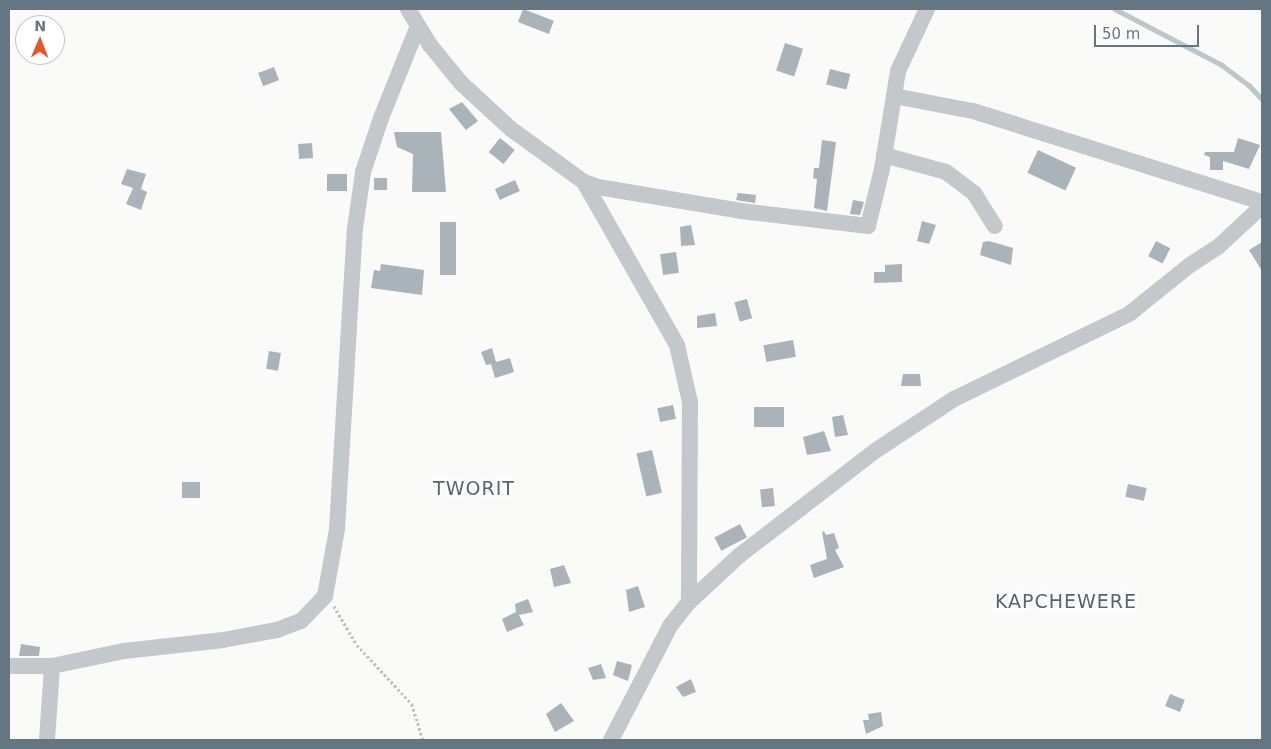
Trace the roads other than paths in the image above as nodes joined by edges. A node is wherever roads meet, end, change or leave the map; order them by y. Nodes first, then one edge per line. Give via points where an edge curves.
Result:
1 (408, 9) edge
2 (927, 9) edge
3 (418, 26) junction
4 (894, 96) junction
5 (884, 155) junction
6 (584, 182) junction
7 (1262, 204) edge
8 (995, 226) dead end
9 (688, 602) junction
10 (9, 666) edge
11 (52, 666) junction
12 (47, 740) edge
13 (611, 740) edge

1 - 3 street
2 - 4 street via 898,71
3 - 6 street via 461,82 512,128
3 - 11 street via 380,118 363,172 355,229 337,529 325,596 300,621 277,630 223,640 124,651
4 - 5 street
4 - 7 street via 973,111
5 - 6 street via 868,226 742,211 598,188
5 - 8 street via 946,172 974,193
6 - 9 street via 677,345 684,370 690,402
7 - 9 street via 1218,247 1129,314 954,399 907,428 740,555
9 - 13 street via 656,648
10 - 11 street
11 - 12 street

